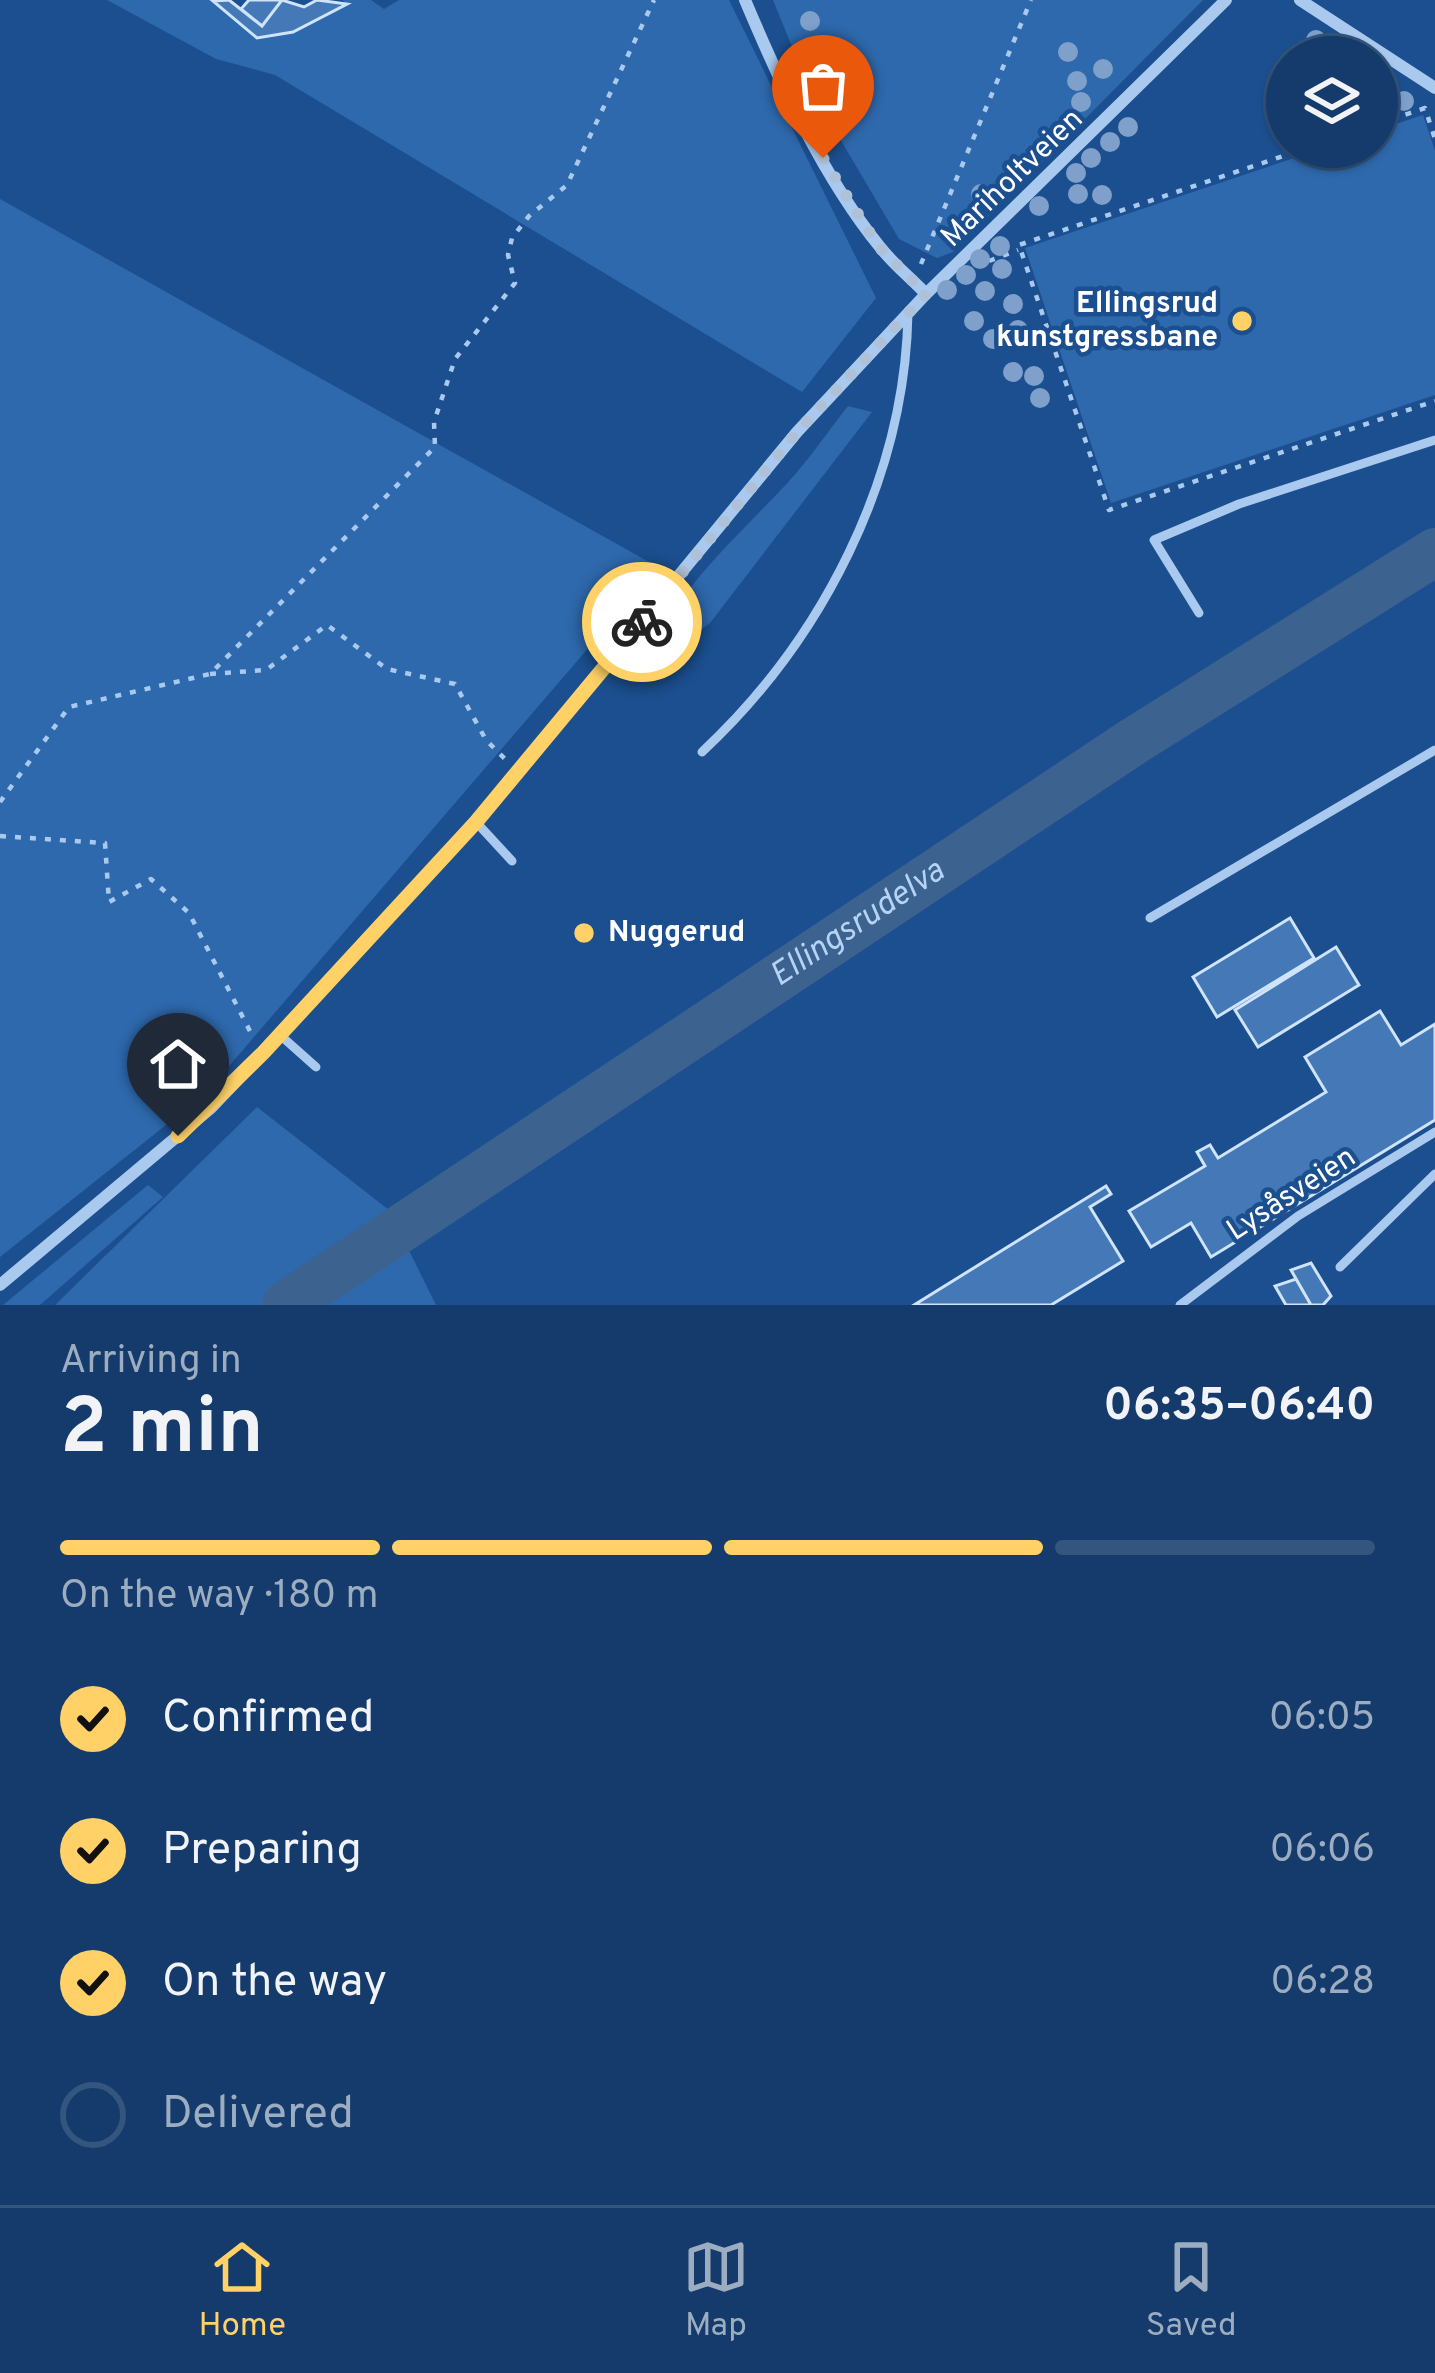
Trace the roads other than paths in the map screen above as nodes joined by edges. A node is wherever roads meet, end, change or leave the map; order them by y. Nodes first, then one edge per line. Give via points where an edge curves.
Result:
1 (745, 0) edge
2 (1226, 0) edge
3 (1300, 0) edge
4 (1435, 88) edge
5 (926, 294) junction
6 (908, 313) junction
7 (1435, 440) edge
8 (1199, 613) dead end
9 (1435, 750) edge
10 (702, 752) dead end
11 (476, 822) junction
12 (512, 861) dead end
13 (1150, 918) dead end
14 (280, 1035) junction
15 (316, 1067) dead end
16 (1435, 1132) edge
17 (1435, 1174) edge
18 (1340, 1267) dead end
19 (0, 1285) edge
20 (1180, 1305) edge

1 - 5 street via 823,158 878,246
2 - 5 street, Mariholtveien
3 - 4 street
5 - 6 street, Mariholtveien
6 - 10 lane via 897,413 853,544 790,656
6 - 11 street, Mariholtveien via 797,432
7 - 8 lane via 1154,540
9 - 13 lane
11 - 12 lane
11 - 14 street, Mariholtveien
14 - 15 lane
14 - 19 street, Mariholtveien via 211,1108
16 - 20 lane, Lysåsveien via 1298,1216
17 - 18 lane

